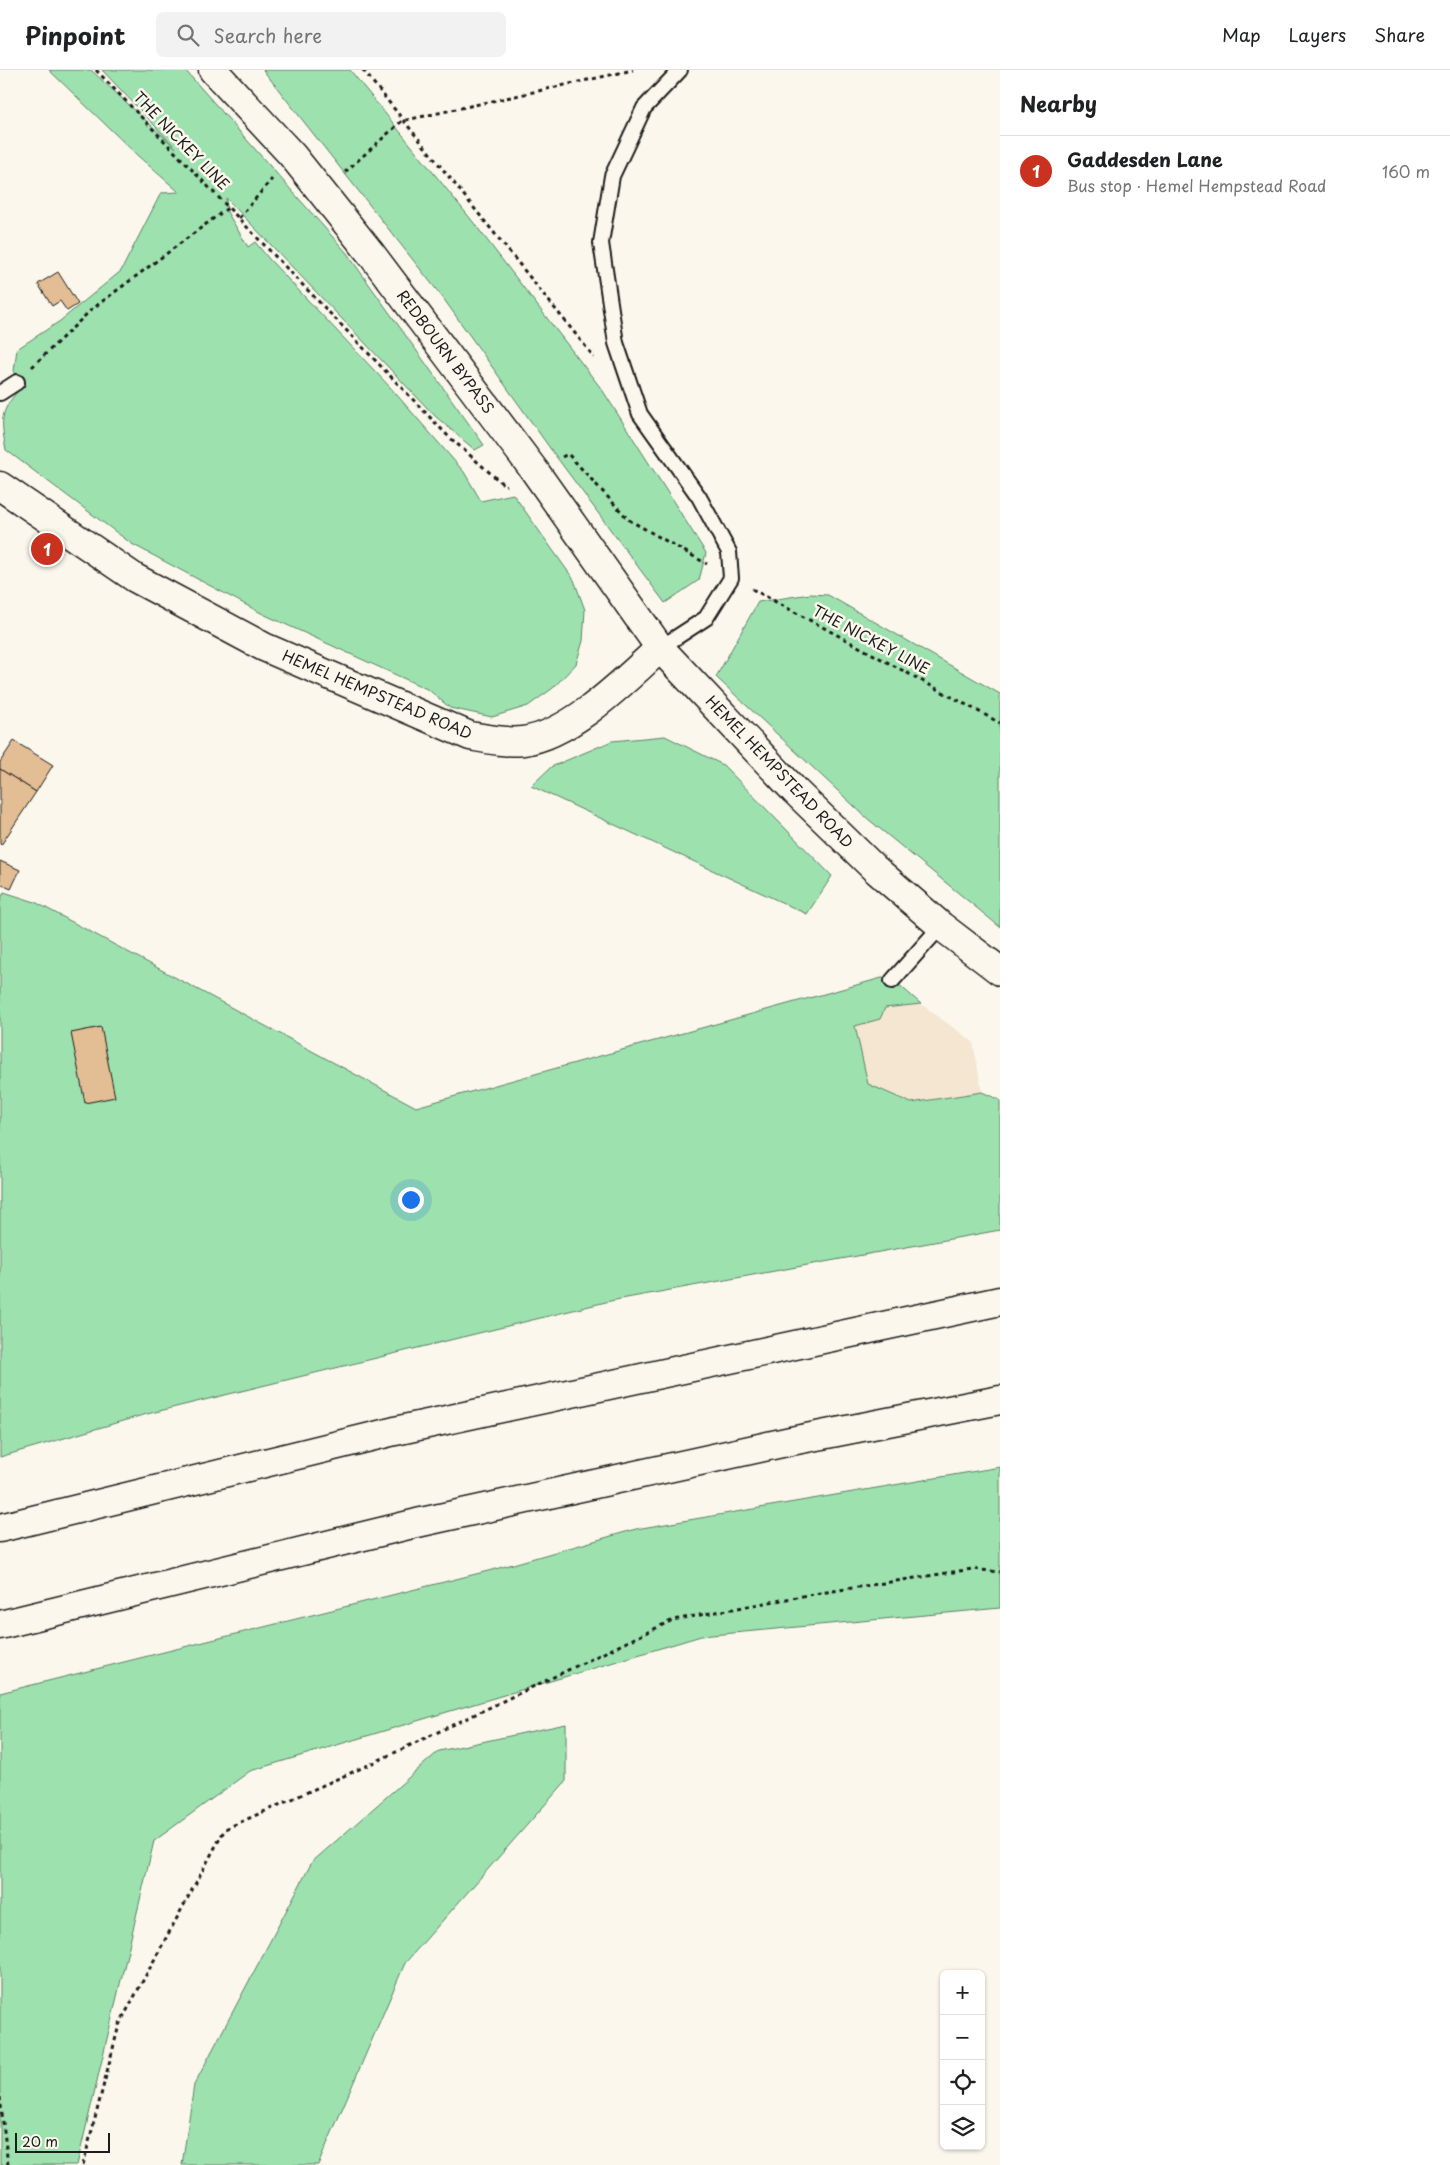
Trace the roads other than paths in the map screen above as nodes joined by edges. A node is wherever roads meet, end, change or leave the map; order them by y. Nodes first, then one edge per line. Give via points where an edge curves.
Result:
1 (213, 70) edge
2 (680, 70) edge
3 (17, 382) road end
4 (0, 393) edge
5 (0, 486) edge
6 (660, 648) junction
7 (941, 926) junction
8 (1000, 971) edge
9 (892, 981) dead end
10 (1000, 1301) edge
11 (1000, 1400) edge
12 (0, 1528) edge
13 (0, 1625) edge

1 - 6 main road, REDBOURN BYPASS via 292,156 372,255 534,470
2 - 6 lane via 644,108 612,176 601,243 616,343 640,414 699,497 729,552 731,578 706,618
3 - 4 lane
5 - 6 main road, HEMEL HEMPSTEAD ROAD via 143,583 264,647 470,736 524,741 569,724 615,689
6 - 7 main road, HEMEL HEMPSTEAD ROAD via 794,791 874,868
7 - 8 main road, HEMEL HEMPSTEAD ROAD
7 - 9 lane
10 - 12 main road via 394,1431
11 - 13 main road via 791,1441 416,1523

